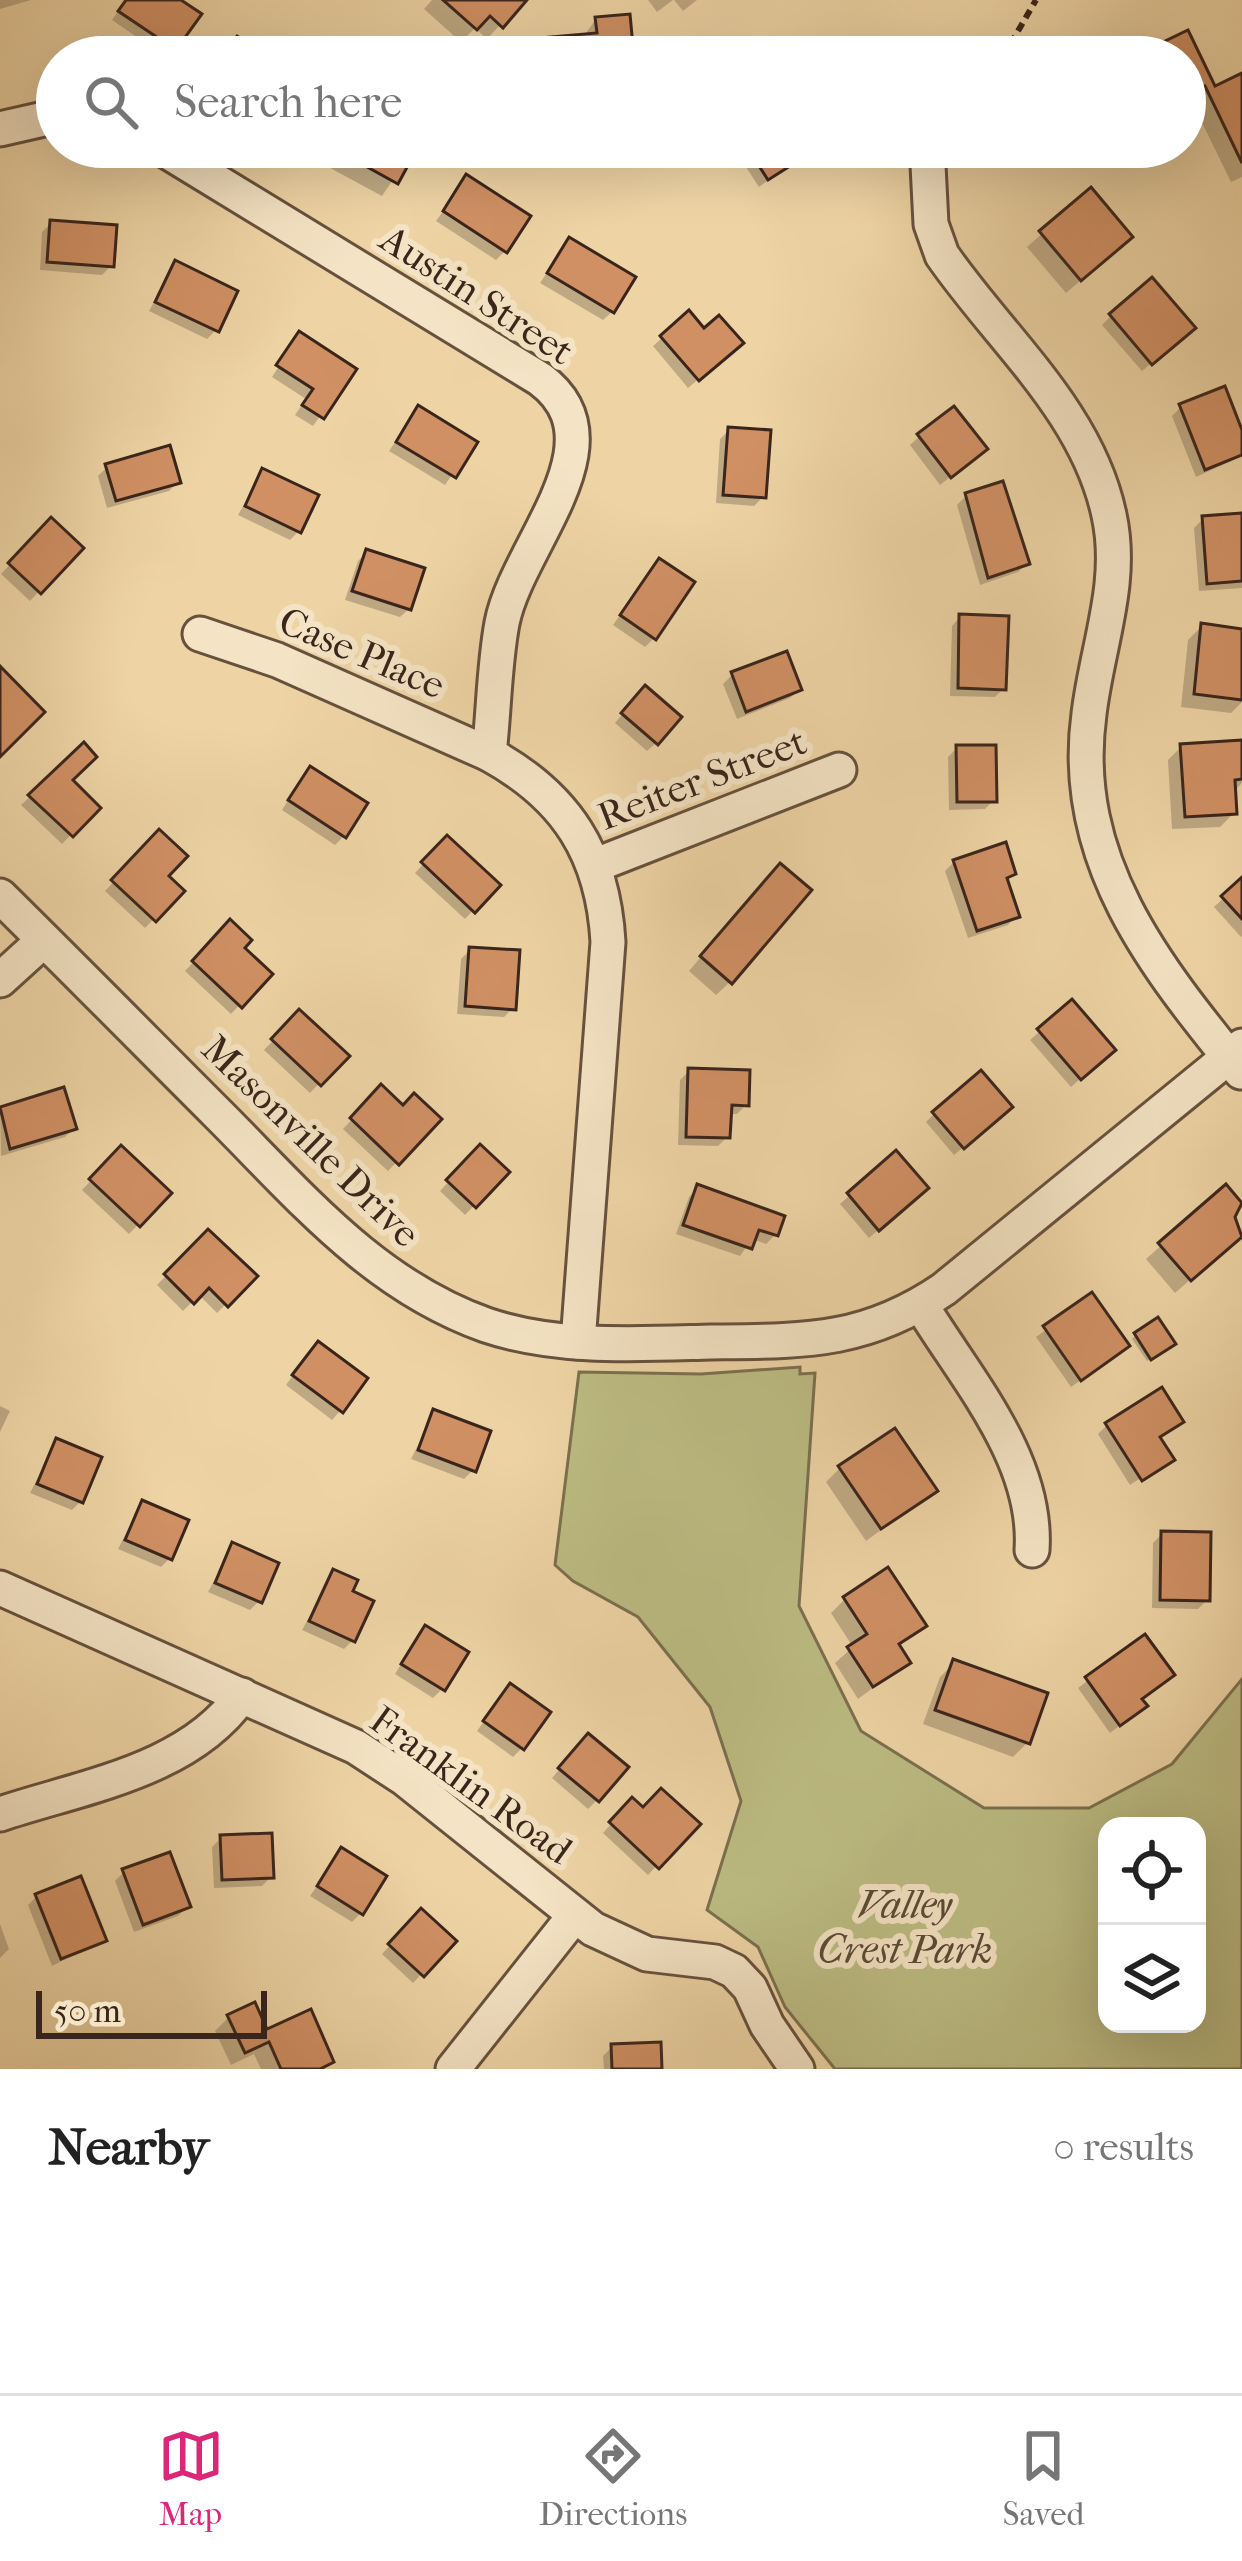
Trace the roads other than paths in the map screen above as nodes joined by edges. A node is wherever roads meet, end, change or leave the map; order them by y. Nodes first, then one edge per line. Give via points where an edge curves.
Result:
1 (36, 121) edge
2 (0, 129) edge
3 (194, 168) edge
4 (928, 168) edge
5 (200, 634) dead end
6 (490, 754) junction
7 (838, 770) dead end
8 (596, 866) junction
9 (0, 896) edge
10 (44, 940) junction
11 (0, 980) edge
12 (1238, 1059) edge
13 (921, 1305) junction
14 (578, 1342) junction
15 (1033, 1550) dead end
16 (0, 1588) edge
17 (242, 1695) junction
18 (0, 1814) edge
19 (575, 1915) junction
20 (787, 2064) edge
21 (453, 2069) edge

1 - 2 street
3 - 6 street, Austin Street via 540,379 569,410 574,456 502,624
4 - 12 street via 942,255 1048,389 1096,470 1114,555 1089,713 1091,816 1103,865 1154,964
5 - 6 street, Case Place
6 - 8 street via 555,800
7 - 8 street, Reiter Street
8 - 14 street via 608,942
9 - 10 street, Masonville Drive
10 - 11 street
10 - 14 street, Masonville Drive via 353,1250 394,1281 491,1327
12 - 13 street, Masonville Drive
13 - 14 street, Masonville Drive via 824,1340
13 - 15 street via 1018,1464
16 - 17 street, Franklin Road
17 - 18 street via 207,1736 175,1756
17 - 19 street, Franklin Road via 389,1768
19 - 20 street, Franklin Road via 647,1954 734,1971
19 - 21 street

